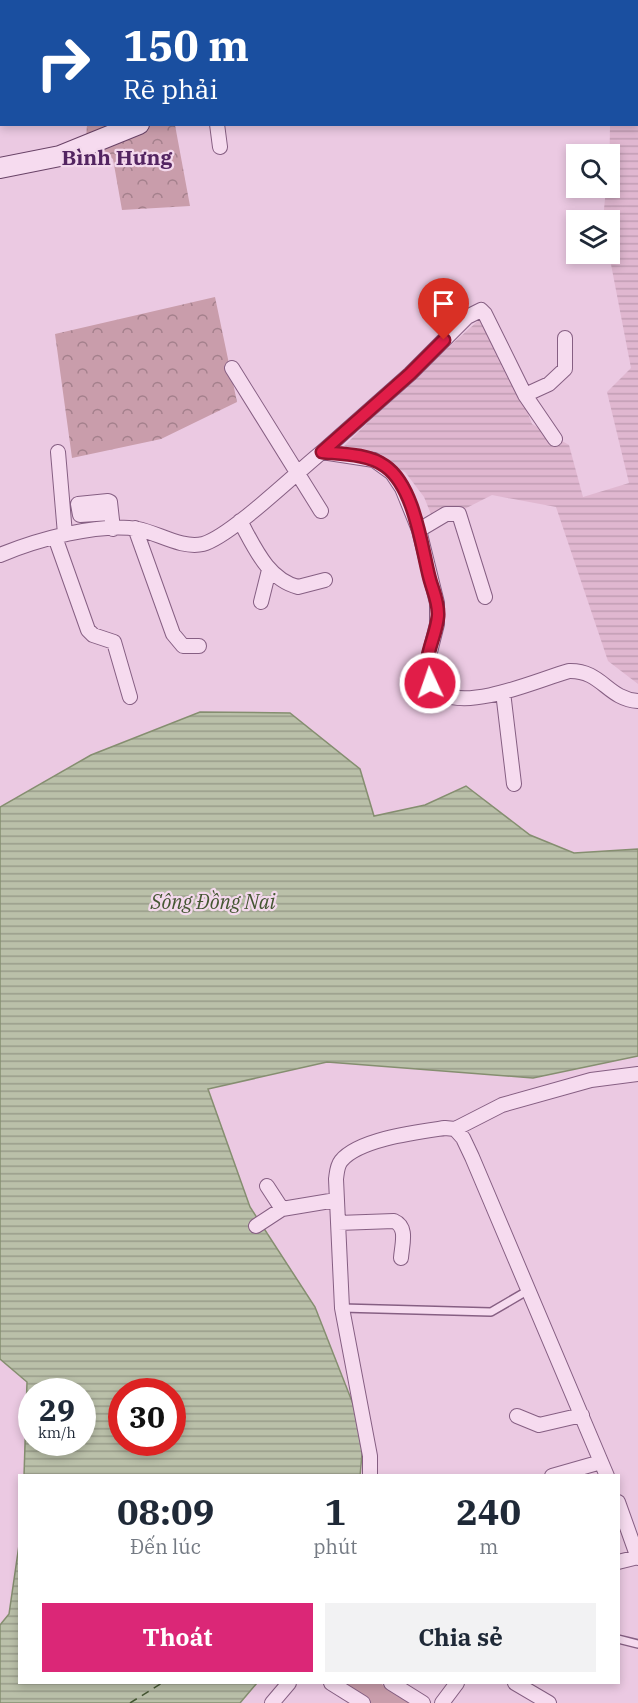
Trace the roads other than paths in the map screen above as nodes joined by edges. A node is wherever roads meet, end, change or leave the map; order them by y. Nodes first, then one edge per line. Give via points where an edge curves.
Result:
1 (134, 126) edge
2 (217, 126) edge
3 (220, 147) dead end
4 (0, 168) edge
5 (565, 338) dead end
6 (232, 368) dead end
7 (525, 395) junction
8 (555, 439) dead end
9 (58, 452) dead end
10 (322, 452) junction
11 (298, 472) junction
12 (321, 511) dead end
13 (111, 513) dead end
14 (240, 521) junction
15 (135, 528) junction
16 (112, 529) junction
17 (419, 530) junction
18 (60, 535) junction
19 (0, 555) edge
20 (270, 570) junction
21 (325, 580) dead end
22 (485, 597) dead end
23 (261, 602) dead end
24 (199, 646) dead end
25 (503, 692) junction
26 (130, 697) dead end
27 (638, 700) edge
28 (514, 784) dead end
29 (638, 1074) edge
30 (455, 1129) junction
31 (267, 1186) dead end
32 (336, 1200) junction
33 (282, 1209) junction
34 (338, 1223) junction
35 (256, 1226) dead end
36 (401, 1258) dead end
37 (527, 1291) junction
38 (342, 1308) junction
39 (582, 1415) junction
40 (518, 1416) dead end
41 (601, 1462) junction
42 (370, 1474) edge
43 (559, 1474) edge
44 (606, 1474) edge
45 (620, 1508) edge
46 (638, 1557) edge
47 (620, 1562) edge
48 (620, 1640) edge
49 (638, 1644) edge
50 (288, 1684) edge
51 (333, 1684) edge
52 (393, 1684) edge
53 (455, 1684) edge
54 (517, 1684) edge
55 (272, 1703) edge
56 (363, 1703) edge
57 (423, 1703) edge
58 (442, 1703) edge
59 (549, 1703) edge

1 - 4 main road via 60,156
2 - 3 street
5 - 7 street via 565,369 549,384
6 - 11 street
7 - 8 street
7 - 10 street via 481,310 474,312
9 - 18 street
10 - 11 street
10 - 17 street via 351,454 385,466 402,488
11 - 12 street
11 - 14 street
13 - 16 street
14 - 15 street via 212,541 194,545
14 - 20 street
15 - 16 street
15 - 24 street via 174,634 183,646
16 - 18 street
17 - 22 street via 446,514 459,514
17 - 25 street via 438,612 426,663 430,683 443,695 462,699
18 - 19 street
18 - 26 street via 88,630 114,642
20 - 21 street via 298,587
20 - 23 street
25 - 27 street via 569,670 580,670 590,672 624,699
25 - 28 street
29 - 30 street via 591,1080 502,1105
30 - 32 street via 413,1133 347,1155 338,1168
30 - 37 street via 472,1156
31 - 33 street
32 - 33 street
32 - 34 street
33 - 35 street
34 - 36 street via 400,1224
34 - 38 street
37 - 38 lane via 491,1312
37 - 39 street
38 - 42 street
39 - 40 street via 544,1425
39 - 41 street
41 - 43 street
41 - 44 street
45 - 46 street
46 - 47 street
48 - 49 lane
50 - 55 street
51 - 56 street
52 - 57 street
53 - 58 street
54 - 59 street

